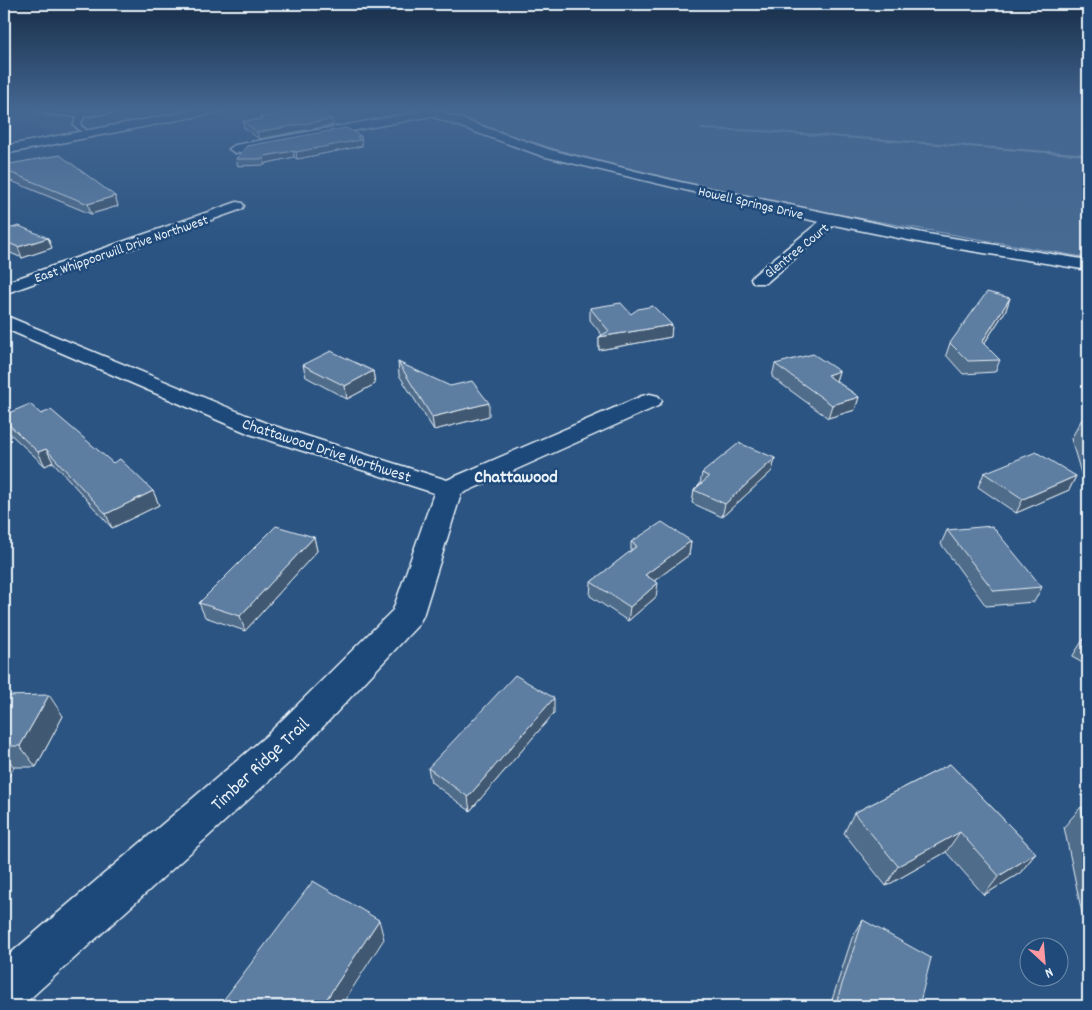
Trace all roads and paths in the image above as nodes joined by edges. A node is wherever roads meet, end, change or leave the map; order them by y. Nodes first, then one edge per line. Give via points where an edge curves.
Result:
1 (560, 156) edge
2 (237, 206) dead end
3 (831, 220) junction
4 (1088, 265) edge
5 (760, 279) dead end
6 (4, 289) edge
7 (4, 321) edge
8 (650, 401) dead end
9 (450, 490) junction
10 (4, 990) edge

1 - 3 street, Howell Springs Drive
2 - 6 street, East Whippoorwill Drive Northwest
3 - 4 street, Howell Springs Drive
3 - 5 street, Glentree Court
7 - 9 street, Chattawood Drive Northwest via 259,429
8 - 9 street
9 - 10 street, Timber Ridge Trail via 407,616 279,748

